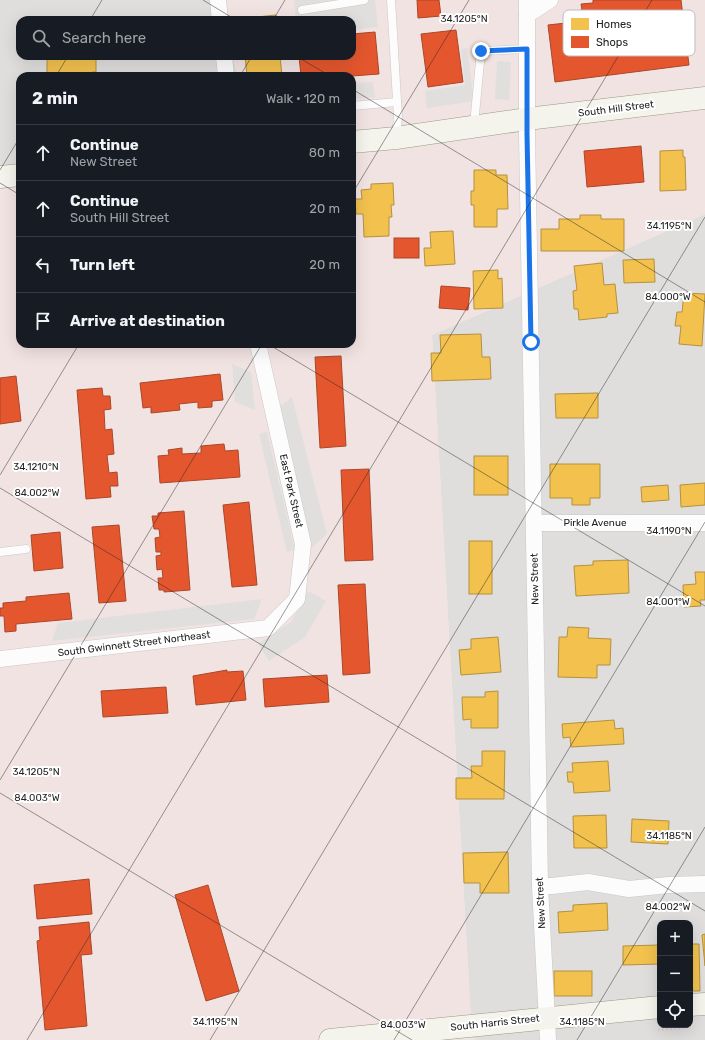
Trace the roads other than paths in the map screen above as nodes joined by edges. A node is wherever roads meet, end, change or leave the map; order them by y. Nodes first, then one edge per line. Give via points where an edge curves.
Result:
1 (218, 0) edge
2 (364, 0) edge
3 (391, 0) edge
4 (550, 0) edge
5 (527, 8) edge
6 (302, 10) dead end
7 (220, 16) edge
8 (527, 49) junction
9 (224, 60) edge
10 (226, 72) edge
11 (705, 98) edge
12 (397, 102) junction
13 (356, 106) edge
14 (527, 119) junction
15 (474, 126) junction
16 (396, 138) junction
17 (356, 142) edge
18 (16, 175) edge
19 (0, 177) edge
20 (259, 348) edge
21 (534, 523) junction
22 (705, 523) edge
23 (26, 549) dead end
24 (0, 552) edge
25 (268, 628) joint
26 (0, 659) edge
27 (705, 884) edge
28 (540, 886) junction
29 (705, 1004) edge
30 (693, 1005) edge
31 (657, 1008) edge
32 (548, 1017) junction
33 (330, 1040) edge
34 (548, 1040) edge

1 - 7 street
2 - 6 lane
3 - 12 lane
4 - 5 street
5 - 8 street
8 - 14 street
8 - 15 lane via 481,51
9 - 10 street
11 - 14 street, South Hill Street
12 - 13 lane
12 - 16 lane
14 - 15 street, South Hill Street
14 - 21 street, New Street
15 - 16 street, South Hill Street
16 - 17 street, South Hill Street
18 - 19 street
20 - 25 street, East Park Street via 303,544 297,599
21 - 22 street, Pirkle Avenue
21 - 28 street, New Street
23 - 24 lane
25 - 26 street, South Gwinnett Street Northeast
27 - 28 street via 629,889 588,882
28 - 32 street, New Street
29 - 30 street
31 - 32 street, South Harris Street
32 - 33 street, South Harris Street
32 - 34 street, New Street

